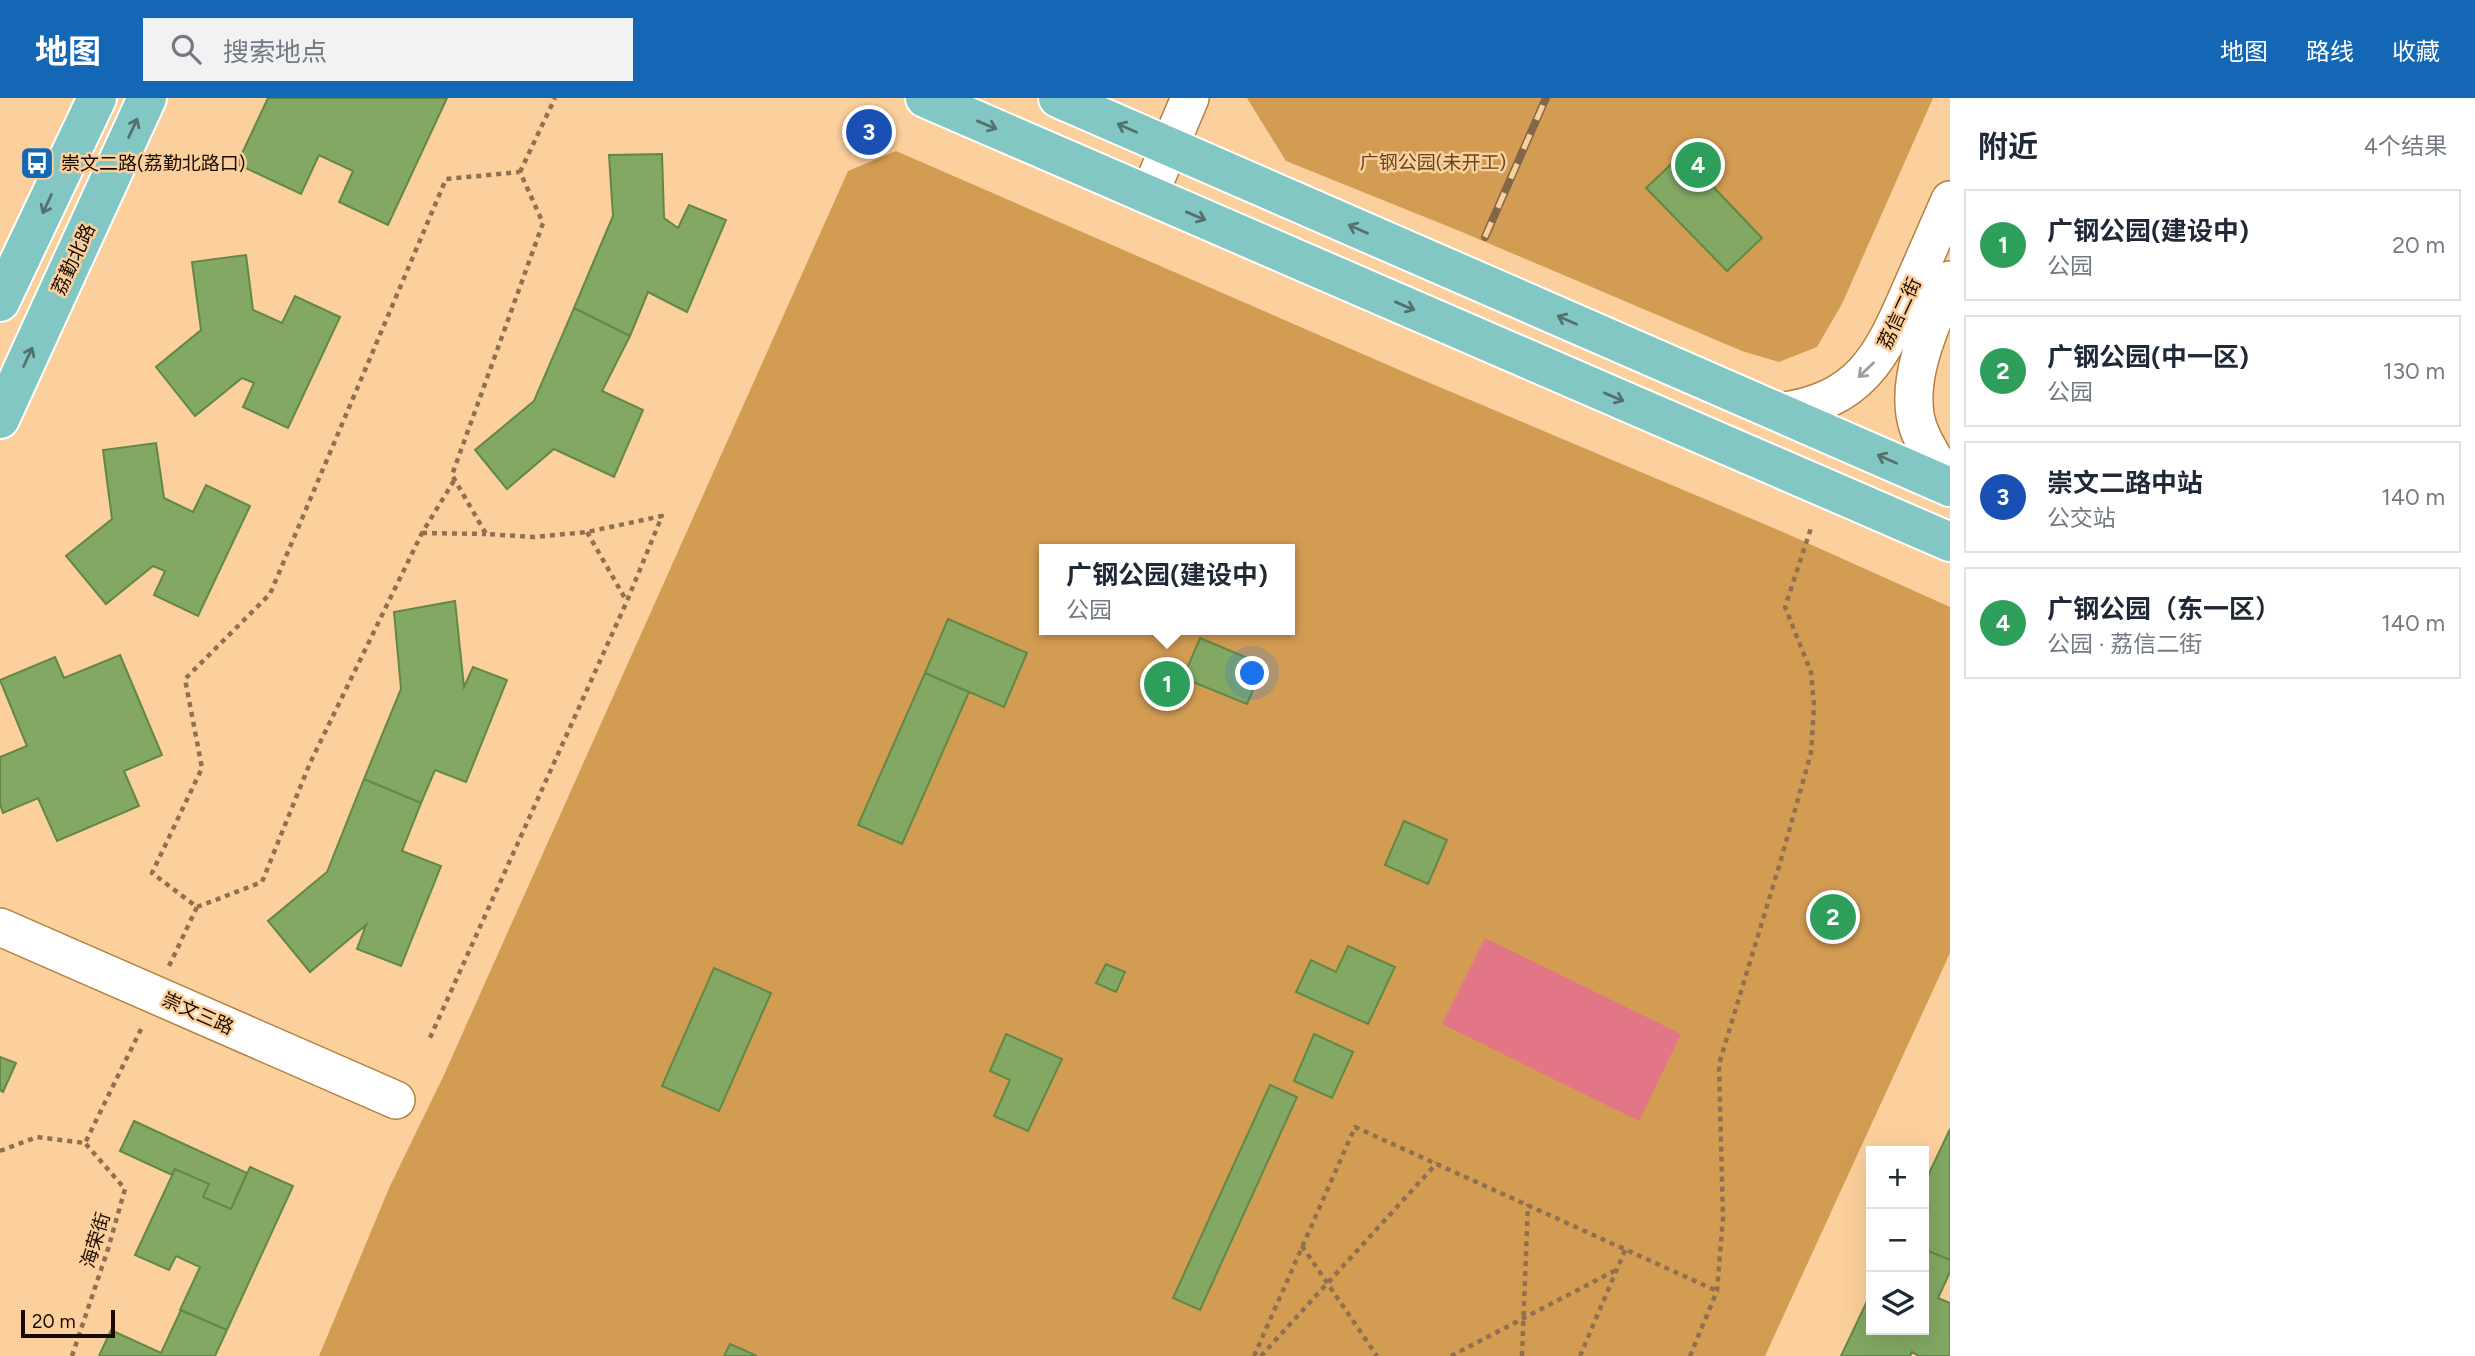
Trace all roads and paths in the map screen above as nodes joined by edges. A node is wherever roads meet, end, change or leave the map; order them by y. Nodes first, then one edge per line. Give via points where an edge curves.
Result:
1 (97, 98) edge
2 (147, 98) edge
3 (555, 98) edge
4 (925, 98) edge
5 (1058, 98) edge
6 (1190, 98) edge
7 (1169, 146) junction
8 (520, 172) junction
9 (1149, 195) junction
10 (1950, 200) edge
11 (1950, 281) edge
12 (0, 302) edge
13 (1778, 412) junction
14 (0, 419) edge
15 (455, 480) junction
16 (1950, 485) edge
17 (1811, 528) dead end
18 (587, 532) junction
19 (422, 533) junction
20 (486, 534) junction
21 (1950, 542) edge
22 (627, 601) junction
23 (197, 907) junction
24 (0, 927) edge
25 (156, 994) junction
26 (429, 1040) dead end
27 (397, 1100) dead end
28 (85, 1143) junction
29 (0, 1151) edge
30 (1437, 1163) junction
31 (1528, 1204) junction
32 (1302, 1246) junction
33 (1626, 1248) junction
34 (1616, 1270) junction
35 (1717, 1291) junction
36 (72, 1356) edge
37 (1254, 1356) edge
38 (1261, 1356) edge
39 (1377, 1356) edge
40 (1451, 1356) edge
41 (1522, 1356) edge
42 (1580, 1356) edge
43 (1690, 1356) edge

1 -> 12 main road
14 -> 2 main road, 荔勤北路
3 - 8 path
4 -> 9 main road
7 -> 5 main road
6 - 7 street
7 - 9 street
13 -> 7 main road
8 - 15 path via 543,222 452,475
8 - 23 path via 446,178 270,594 185,679 202,768 152,873
9 -> 21 main road
10 -> 13 street, 荔信二街 via 1891,335 1871,367 1835,396
11 - 16 street, 荔信二街 via 1923,347 1914,402 1925,444
16 -> 13 main road
15 - 19 path
15 - 20 path
17 - 35 path via 1785,607 1811,672 1811,753 1719,1064 1723,1218
18 - 20 path via 534,537
18 - 22 path
18 - 22 path via 662,516
19 - 20 path
19 - 23 path via 310,762 262,882
22 - 26 path
23 - 25 path
24 - 25 street, 崇文三路
25 - 27 street, 崇文三路
25 - 28 path
28 - 29 path via 37,1136
28 - 36 path, 海荣街 via 125,1189
30 - 31 path
30 - 32 path via 1355,1127
30 - 38 path
31 - 33 path
31 - 41 path
32 - 37 path
32 - 39 path
33 - 34 path
33 - 35 path
34 - 40 path
34 - 42 path
35 - 43 path

